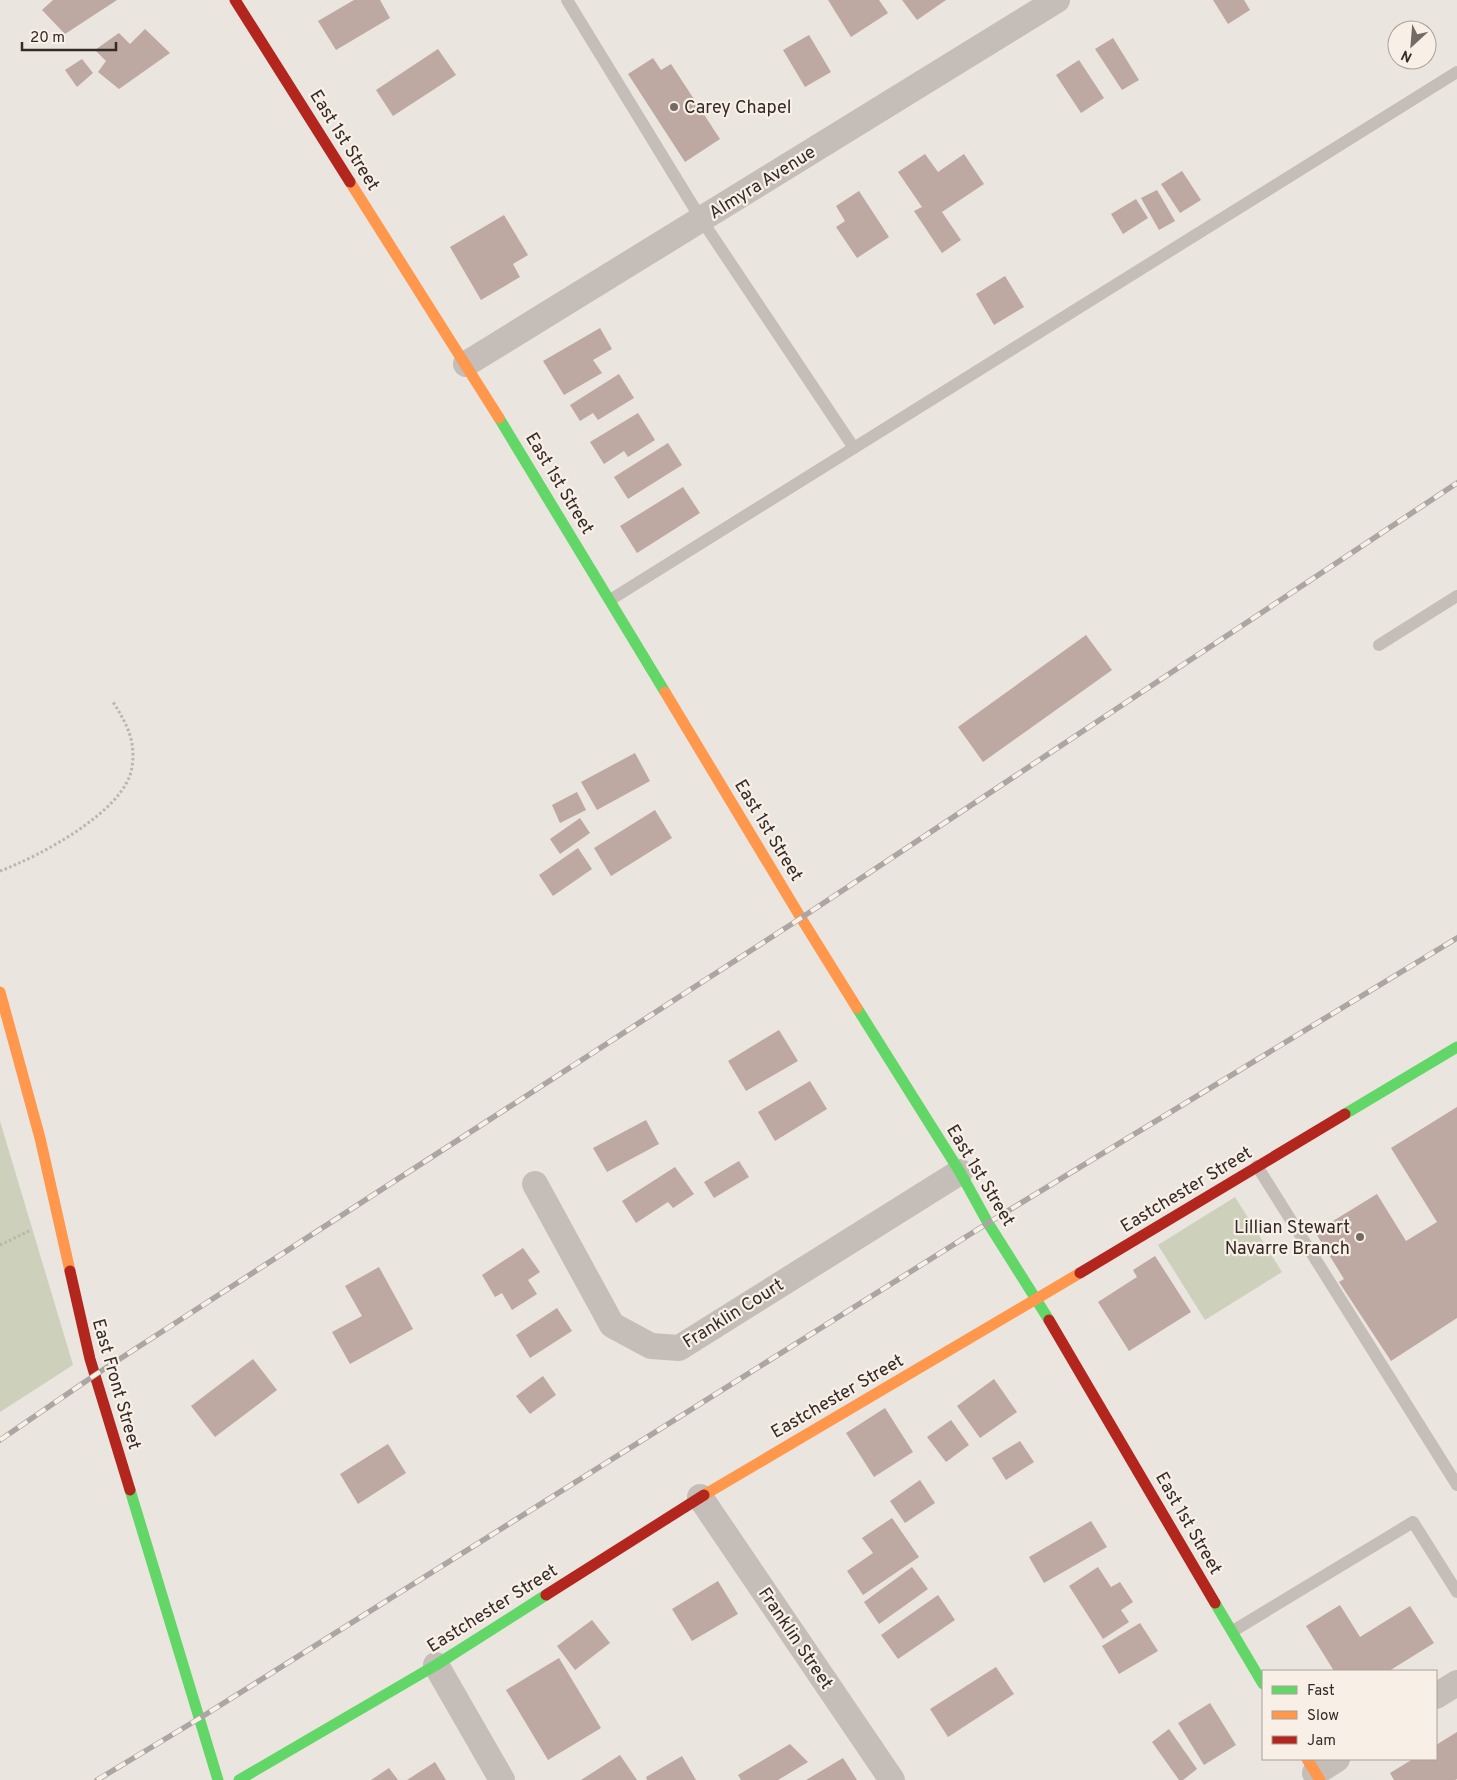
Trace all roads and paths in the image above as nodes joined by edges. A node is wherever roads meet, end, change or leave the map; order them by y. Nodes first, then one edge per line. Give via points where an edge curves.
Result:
1 (235, 0) edge
2 (567, 0) edge
3 (1057, 0) edge
4 (1457, 72) edge
5 (701, 219) junction
6 (466, 364) junction
7 (854, 448) junction
8 (1457, 596) edge
9 (610, 600) junction
10 (1379, 645) dead end
11 (113, 702) dead end
12 (0, 871) edge
13 (0, 992) edge
14 (1457, 1047) edge
15 (1257, 1166) junction
16 (960, 1172) junction
17 (535, 1184) dead end
18 (1037, 1298) junction
19 (1457, 1484) edge
20 (700, 1497) junction
21 (1457, 1592) edge
22 (1232, 1631) junction
23 (436, 1665) junction
24 (1262, 1682) edge
25 (1457, 1683) edge
26 (1437, 1695) edge
27 (1335, 1760) edge
28 (1311, 1773) edge
29 (218, 1780) edge
30 (239, 1780) edge
31 (502, 1780) edge
32 (892, 1780) edge

1 - 6 street, East 1st Street
2 - 5 lane
3 - 5 street, Almyra Avenue
4 - 7 lane
5 - 6 street, Almyra Avenue
5 - 7 lane
6 - 9 street, East 1st Street
7 - 9 lane
8 - 10 lane
9 - 16 street, East 1st Street via 801,918
11 - 12 path via 130,730 133,749 132,769 123,788 110,804 79,830 24,862
13 - 29 street, East Front Street via 40,1138 90,1359
14 - 15 street, Eastchester Street
15 - 18 street, Eastchester Street
15 - 19 lane
16 - 17 street, Franklin Court via 678,1348 651,1346 612,1325
16 - 18 street, East 1st Street via 988,1223
18 - 20 street, Eastchester Street
18 - 22 street, East 1st Street
20 - 23 street, Eastchester Street
20 - 32 street, Franklin Street
21 - 22 lane via 1413,1522
22 - 24 street, East 1st Street
23 - 30 street, Eastchester Street
23 - 31 street
25 - 26 street
27 - 28 street

